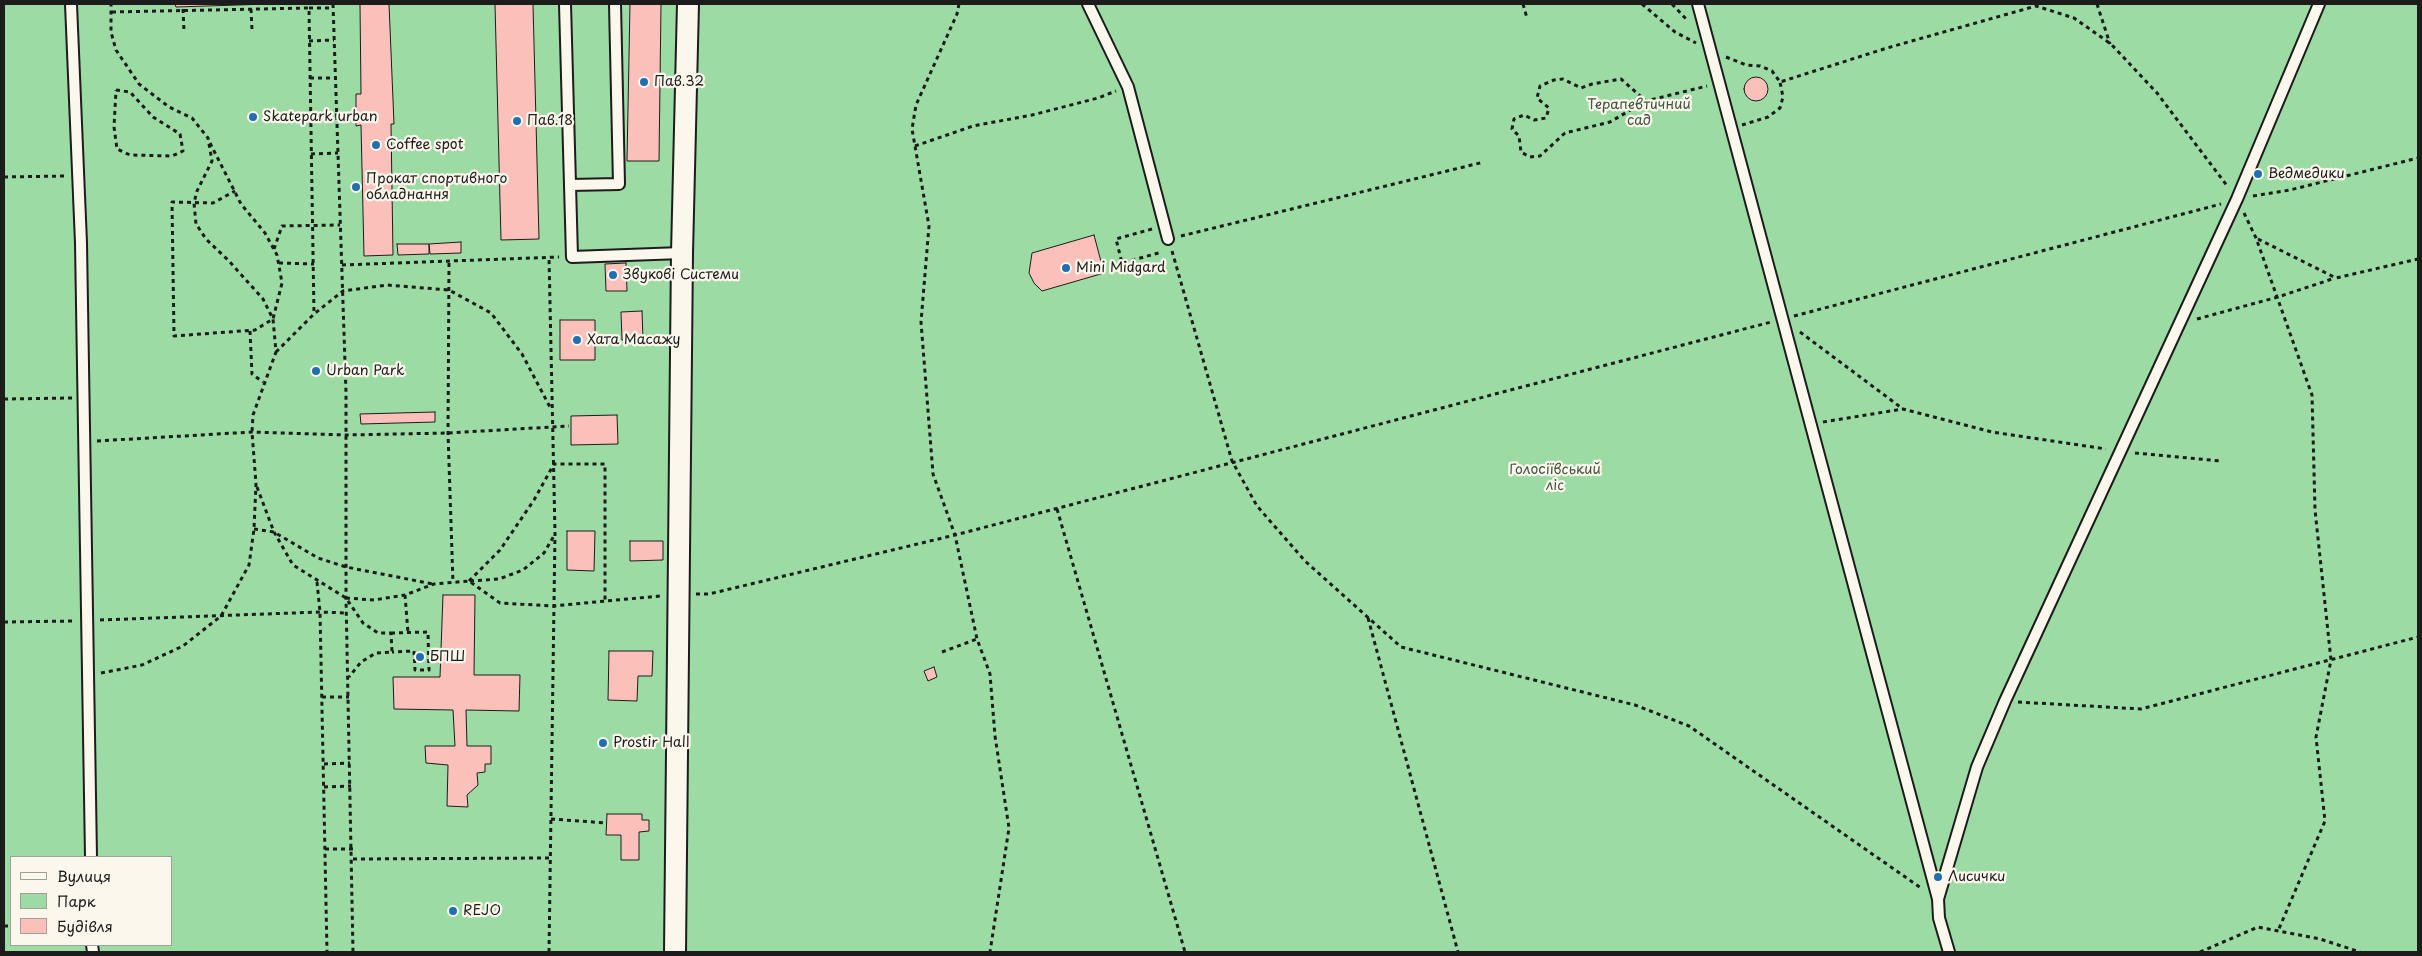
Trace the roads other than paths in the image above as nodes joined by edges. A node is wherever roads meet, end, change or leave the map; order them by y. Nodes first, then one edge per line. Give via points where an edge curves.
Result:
1 (71, 4) edge
2 (565, 4) edge
3 (615, 4) edge
4 (688, 4) edge
5 (1088, 4) edge
6 (1698, 4) edge
7 (2319, 4) edge
8 (570, 185) junction
9 (1168, 239) road end
10 (682, 253) junction
11 (91, 856) edge
12 (1938, 899) junction
13 (675, 952) edge
14 (1949, 952) edge

1 - 11 lane via 78,175
2 - 8 lane
3 - 8 lane via 618,184
4 - 10 street
5 - 9 lane via 1128,86
6 - 12 lane
7 - 12 lane via 2237,199 2005,701 1977,767
8 - 10 lane via 572,257
10 - 13 street
12 - 14 lane via 1939,918

